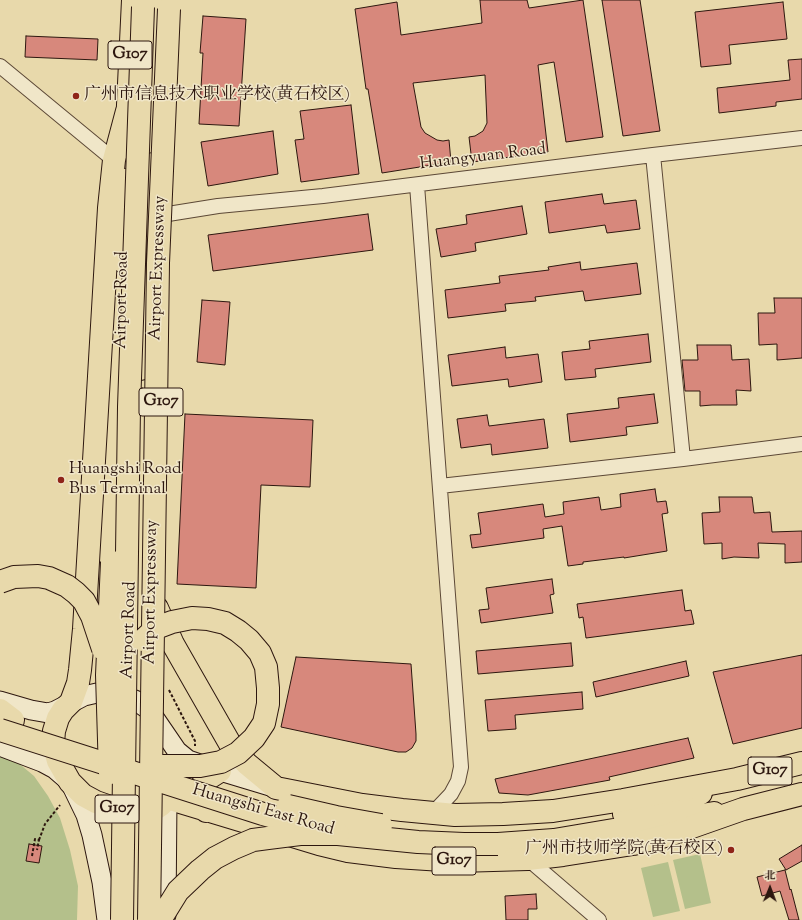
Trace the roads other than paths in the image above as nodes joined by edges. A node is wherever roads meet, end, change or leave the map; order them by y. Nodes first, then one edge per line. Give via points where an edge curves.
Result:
1 (134, 0) edge
2 (143, 0) edge
3 (170, 0) edge
4 (178, 0) edge
5 (0, 66) edge
6 (172, 104) junction
7 (127, 111) junction
8 (802, 138) edge
9 (653, 155) junction
10 (114, 160) junction
11 (416, 185) junction
12 (168, 214) junction
13 (132, 369) junction
14 (802, 444) edge
15 (683, 459) junction
16 (440, 486) junction
17 (0, 582) edge
18 (86, 592) junction
19 (152, 596) junction
20 (128, 671) junction
21 (107, 675) junction
22 (0, 701) edge
23 (71, 702) junction
24 (149, 710) junction
25 (3, 719) edge
26 (168, 739) junction
27 (0, 746) edge
28 (802, 763) edge
29 (220, 771) junction
30 (155, 772) junction
31 (738, 779) junction
32 (70, 782) junction
33 (276, 788) junction
34 (802, 794) edge
35 (167, 798) junction
36 (743, 809) junction
37 (206, 811) junction
38 (434, 813) junction
39 (272, 830) junction
40 (338, 834) junction
41 (497, 837) junction
42 (528, 859) junction
43 (107, 920) edge
44 (121, 920) edge
45 (143, 920) edge
46 (149, 920) edge
47 (160, 920) edge
48 (166, 920) edge
49 (599, 920) edge

1 - 7 main road, Airport Road / G107
2 - 44 main road, Airport Expressway, bridge via 129,407
3 - 46 main road, Airport Expressway, bridge via 158,263
4 - 6 main road, Airport Road / G107
5 - 10 street
6 - 12 main road, Airport Road / G107
6 - 13 main road, Airport Road via 156,147
7 - 10 main road, Airport Road / G107
7 - 13 main road, Airport Road
8 - 9 street, Huangyuan Road
9 - 11 street, Huangyuan Road
9 - 15 street
10 - 18 main road, Airport Road / G107 via 103,295
11 - 12 street, Huangyuan Road via 218,206
11 - 16 street
12 - 19 main road, Airport Road / G107
13 - 20 main road, Airport Road, bridge via 135,490
13 - 21 main road, Airport Road, bridge
14 - 15 street
15 - 16 street
16 - 38 street via 461,767 458,781 451,794
17 - 21 main road, bridge via 14,577 38,576 58,581 76,593 92,616 104,654
18 - 19 main road via 96,603 112,611 132,610
18 - 23 main road, Airport Road / G107 via 80,670
19 - 24 main road
19 - 33 main road, G107 via 173,644 233,749
20 - 30 main road, bridge via 137,648 145,637 156,628 192,618 225,623 238,630 260,653 266,667 268,704 264,723 254,738 238,753 221,762
20 - 45 main road, Airport Road, bridge via 129,725
21 - 44 main road, Airport Road, bridge
22 - 23 main road via 48,713
23 - 24 main road via 97,693 110,693 130,698
23 - 32 main road, G107 via 58,718 53,743 58,761
24 - 26 main road
25 - 30 main road, bridge
26 - 29 main road via 182,756
26 - 35 main road via 176,766
27 - 32 main road via 42,762
28 - 31 main road, Huangshi East Road / G107
29 - 33 main road
29 - 37 main road via 206,780 200,788 200,796
30 - 40 main road, Huangshi East Road, bridge via 277,819
30 - 41 main road, Huangshi East Road, bridge via 336,817 380,824 459,830
31 - 38 main road, G107 via 553,811 479,815
31 - 41 main road, Huangshi East Road via 668,803 618,816
32 - 35 main road, G107 via 96,802 119,810 155,810
32 - 43 main road via 86,815 92,836
33 - 38 main road, G107 via 362,805
33 - 39 main road via 265,795 262,803 263,818
34 - 36 main road, Huangshi East Road / G107
35 - 37 main road, G107
35 - 48 main road
36 - 41 main road, Huangshi East Road via 554,840
36 - 42 main road, G107 via 669,835 633,844
37 - 39 main road, G107
39 - 42 main road, G107 via 348,851 372,854 458,861
40 - 41 main road, Huangshi East Road, bridge via 464,844
40 - 47 main road, bridge via 300,834 253,840 234,848 200,870 178,891
42 - 49 street

